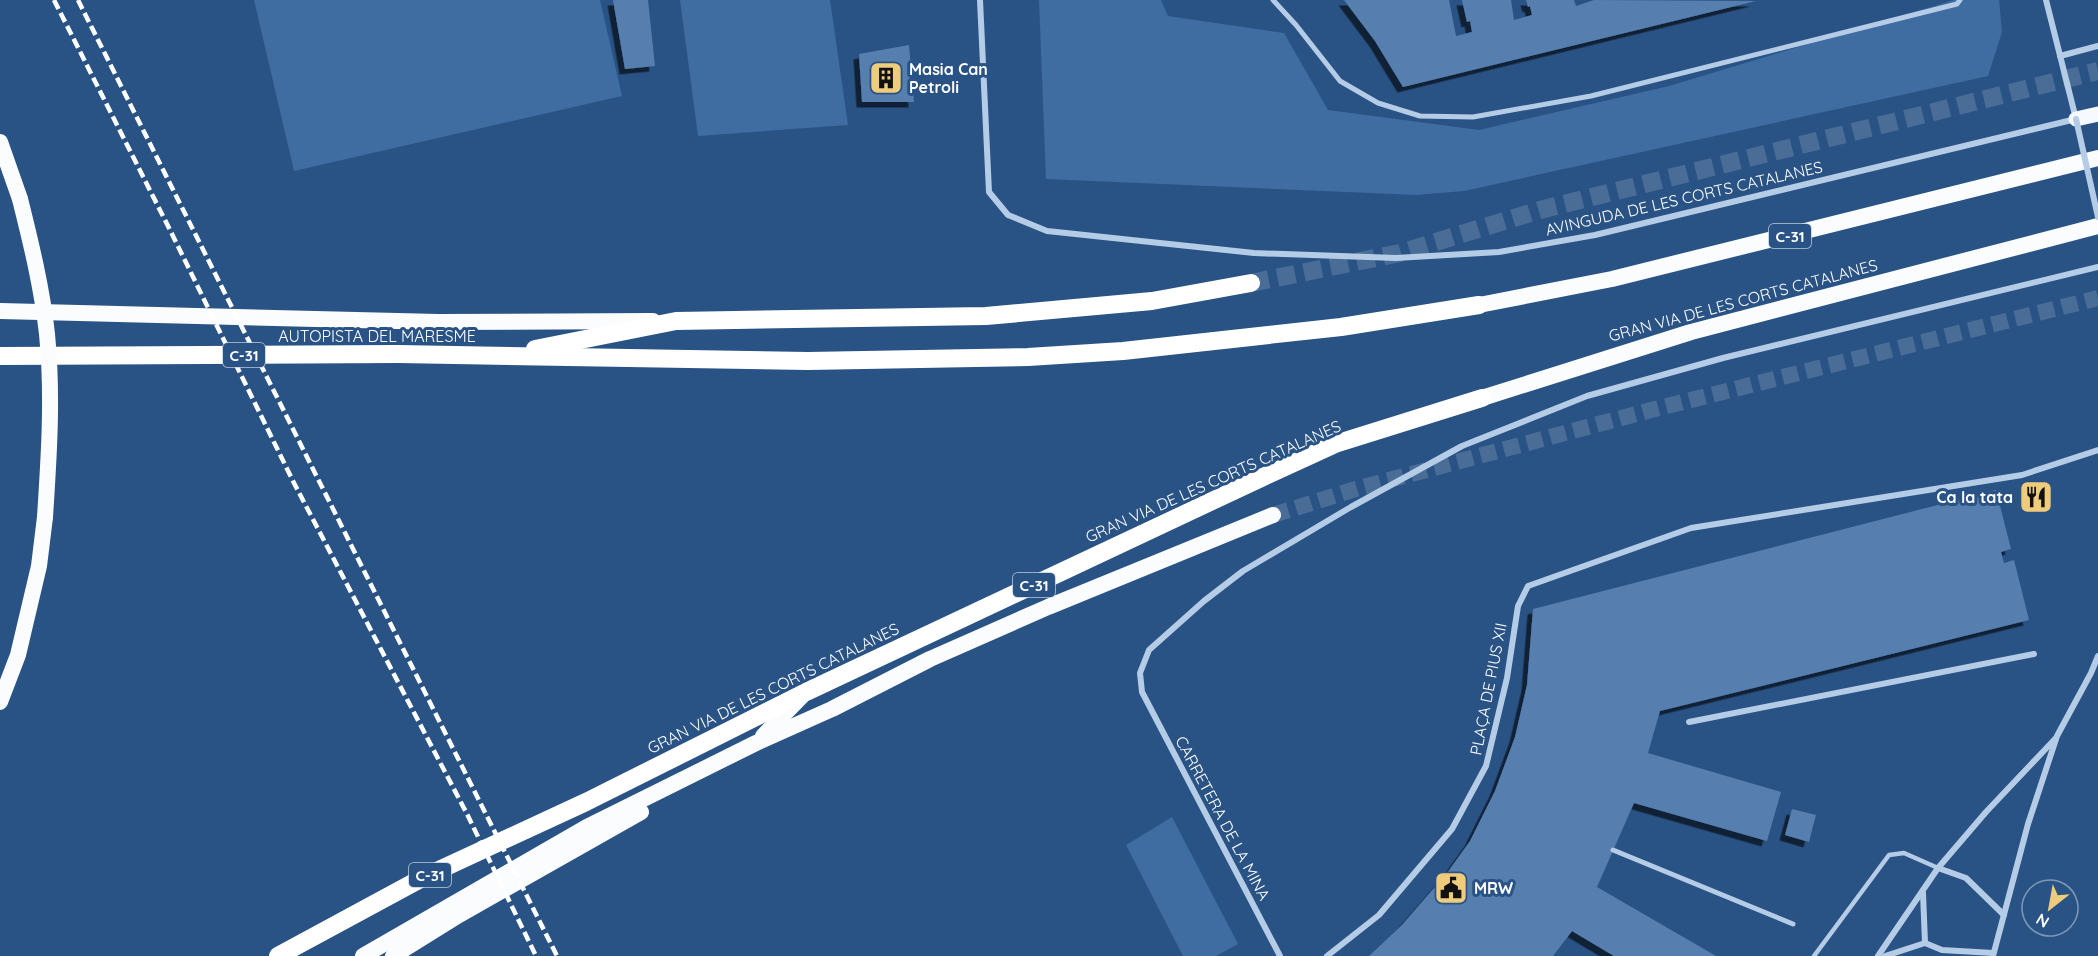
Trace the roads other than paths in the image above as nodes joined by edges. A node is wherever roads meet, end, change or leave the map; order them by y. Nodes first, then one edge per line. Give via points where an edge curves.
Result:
1 (980, 0) edge
2 (1273, 0) edge
3 (1960, 0) edge
4 (2046, 0) edge
5 (2098, 46) edge
6 (2061, 56) junction
7 (2098, 114) edge
8 (2076, 119) junction
9 (0, 142) edge
10 (2098, 158) edge
11 (2098, 217) edge
12 (2098, 226) edge
13 (2098, 267) edge
14 (1251, 283) tunnel mouth
15 (1479, 305) joint
16 (0, 311) edge
17 (676, 321) junction
18 (501, 356) junction
19 (4, 357) edge
20 (1482, 398) joint
21 (2098, 450) edge
22 (1273, 515) tunnel mouth
23 (2034, 654) dead end
24 (2098, 656) edge
25 (2095, 674) edge
26 (806, 692) junction
27 (0, 702) edge
28 (1689, 722) dead end
29 (2057, 736) junction
30 (756, 743) junction
31 (694, 773) junction
32 (1613, 850) dead end
33 (1938, 868) junction
34 (1923, 892) junction
35 (2004, 915) junction
36 (1792, 924) dead end
37 (1925, 943) junction
38 (1993, 954) edge
39 (278, 956) edge
40 (363, 956) edge
41 (393, 956) edge
42 (1280, 956) edge
43 (1327, 956) edge
44 (1814, 956) edge
45 (1878, 956) edge
46 (1885, 956) edge

1 - 8 street, AVINGUDA DE LES CORTS CATALANES via 989,192 1008,215 1047,231 1254,253 1396,258 1499,252 1595,235
2 - 3 street via 1340,81 1378,104 1420,116 1473,117 1591,96 1957,4
4 - 6 street
5 - 6 street
6 - 8 street
7 - 8 main road
8 - 11 street, bridge
9 - 27 highway, bridge via 32,249 47,334 51,428 39,566 18,655
10 - 15 highway, C-31 via 1612,279
12 - 20 highway, GRAN VIA DE LES CORTS CATALANES / C-31 via 1691,332
13 - 42 street, CARRETERA DE LA MINA via 1723,358 1598,393 1462,446 1243,571 1204,600 1149,650 1140,673 1142,692
14 - 17 highway via 1152,301 986,316
15 - 18 highway, AUTOPISTA DEL MARESME / C-31 via 1341,327 1123,351 1028,357 808,361
16 - 17 highway via 438,322
17 - 18 highway
18 - 19 highway, AUTOPISTA DEL MARESME / C-31
20 - 26 highway, GRAN VIA DE LES CORTS CATALANES / C-31 via 1335,444
21 - 43 street, PLAÇA DE PIUS XII via 2022,475 1691,528 1528,586 1518,606 1507,678 1486,766 1452,830 1379,915
22 - 30 highway via 930,659
23 - 28 street
24 - 25 street
25 - 29 street
26 - 30 highway
26 - 39 highway, GRAN VIA DE LES CORTS CATALANES / C-31 via 586,802 424,877
29 - 33 street
29 - 35 street
30 - 31 highway
31 - 40 highway via 587,827
31 - 41 highway via 656,803
32 - 36 street
33 - 34 street
33 - 35 street via 1966,878
33 - 44 lane via 1904,853 1890,855
34 - 37 street
34 - 45 street
35 - 38 street
37 - 38 street via 1942,950
37 - 46 street

